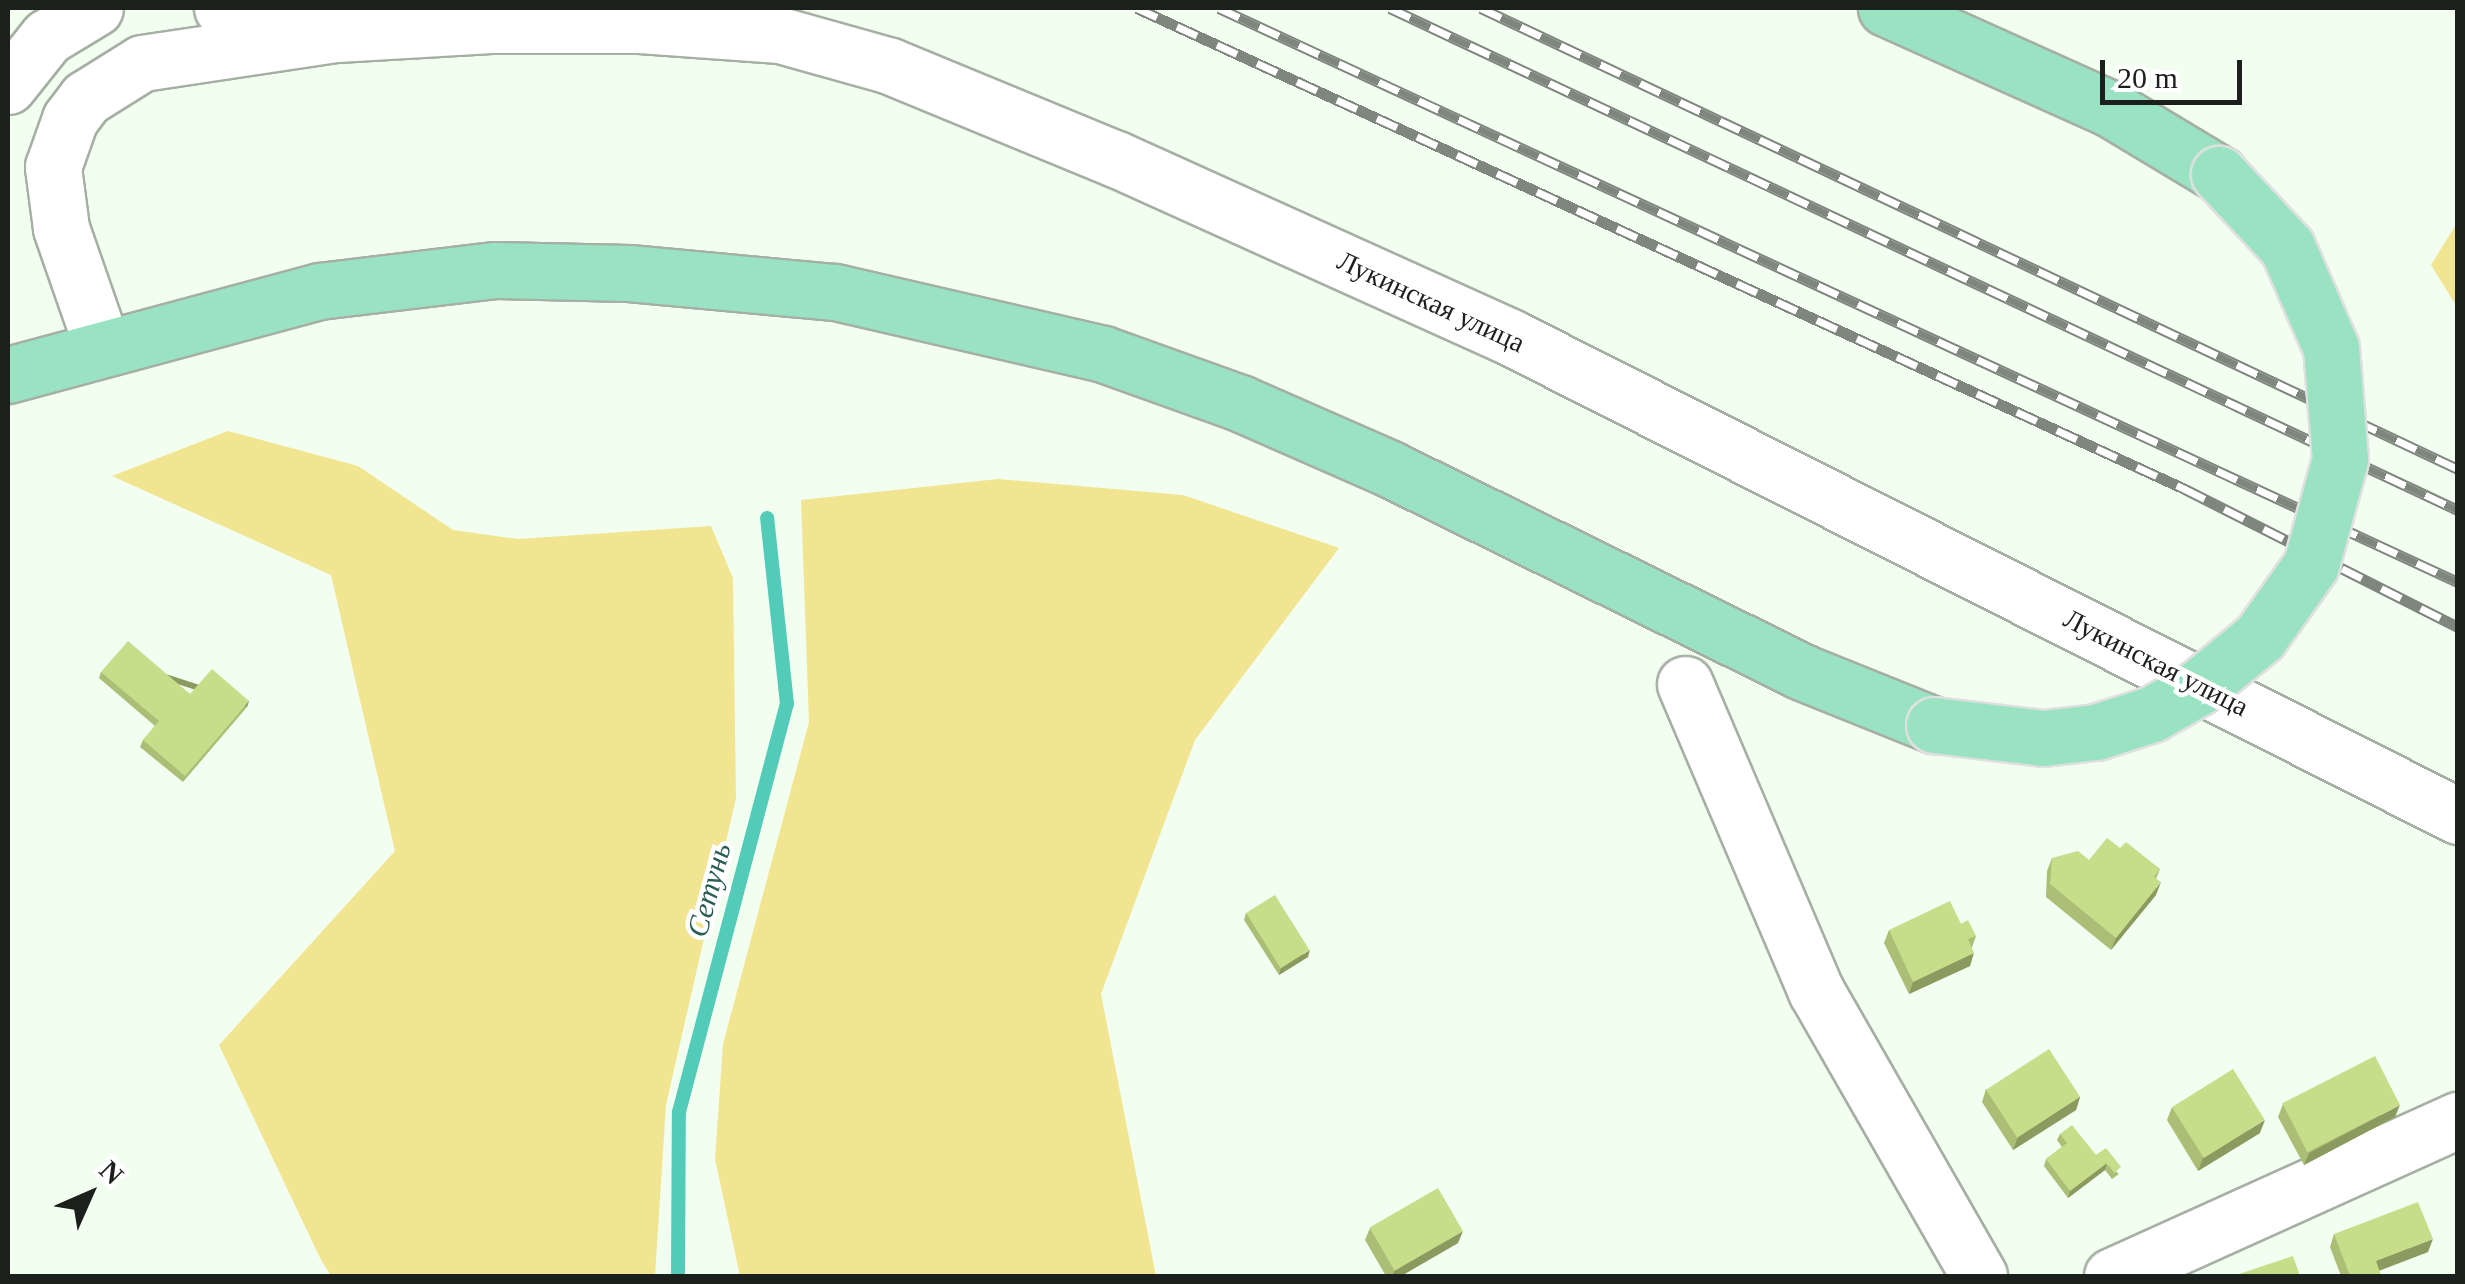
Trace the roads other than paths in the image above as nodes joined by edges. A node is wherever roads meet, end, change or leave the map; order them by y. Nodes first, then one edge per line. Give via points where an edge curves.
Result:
1 (95, 8) edge
2 (222, 8) edge
3 (1886, 8) edge
4 (338, 34) junction
5 (8, 86) edge
6 (102, 346) junction
7 (8, 375) edge
8 (1685, 684) dead end
9 (2458, 816) edge
10 (2458, 1120) edge
11 (1979, 1276) edge
12 (2112, 1276) edge

1 - 5 street via 47,37
2 - 4 street, Лукинская улица
3 - 6 main road, bridge via 2112,109 2219,174 2287,247 2331,348 2340,459 2310,565 2260,637 2199,687 2152,714 2096,732 2043,738 1934,725 1802,672 1390,469 1240,403 1103,354 835,292 629,272 496,270 319,291
4 - 6 street, Лукинская улица via 142,63 112,77 70,119 53,167 53,193
4 - 9 street, Лукинская улица via 640,24 780,35 890,66 1116,159 1510,337
6 - 7 main road
8 - 11 street via 1816,992
10 - 12 street

